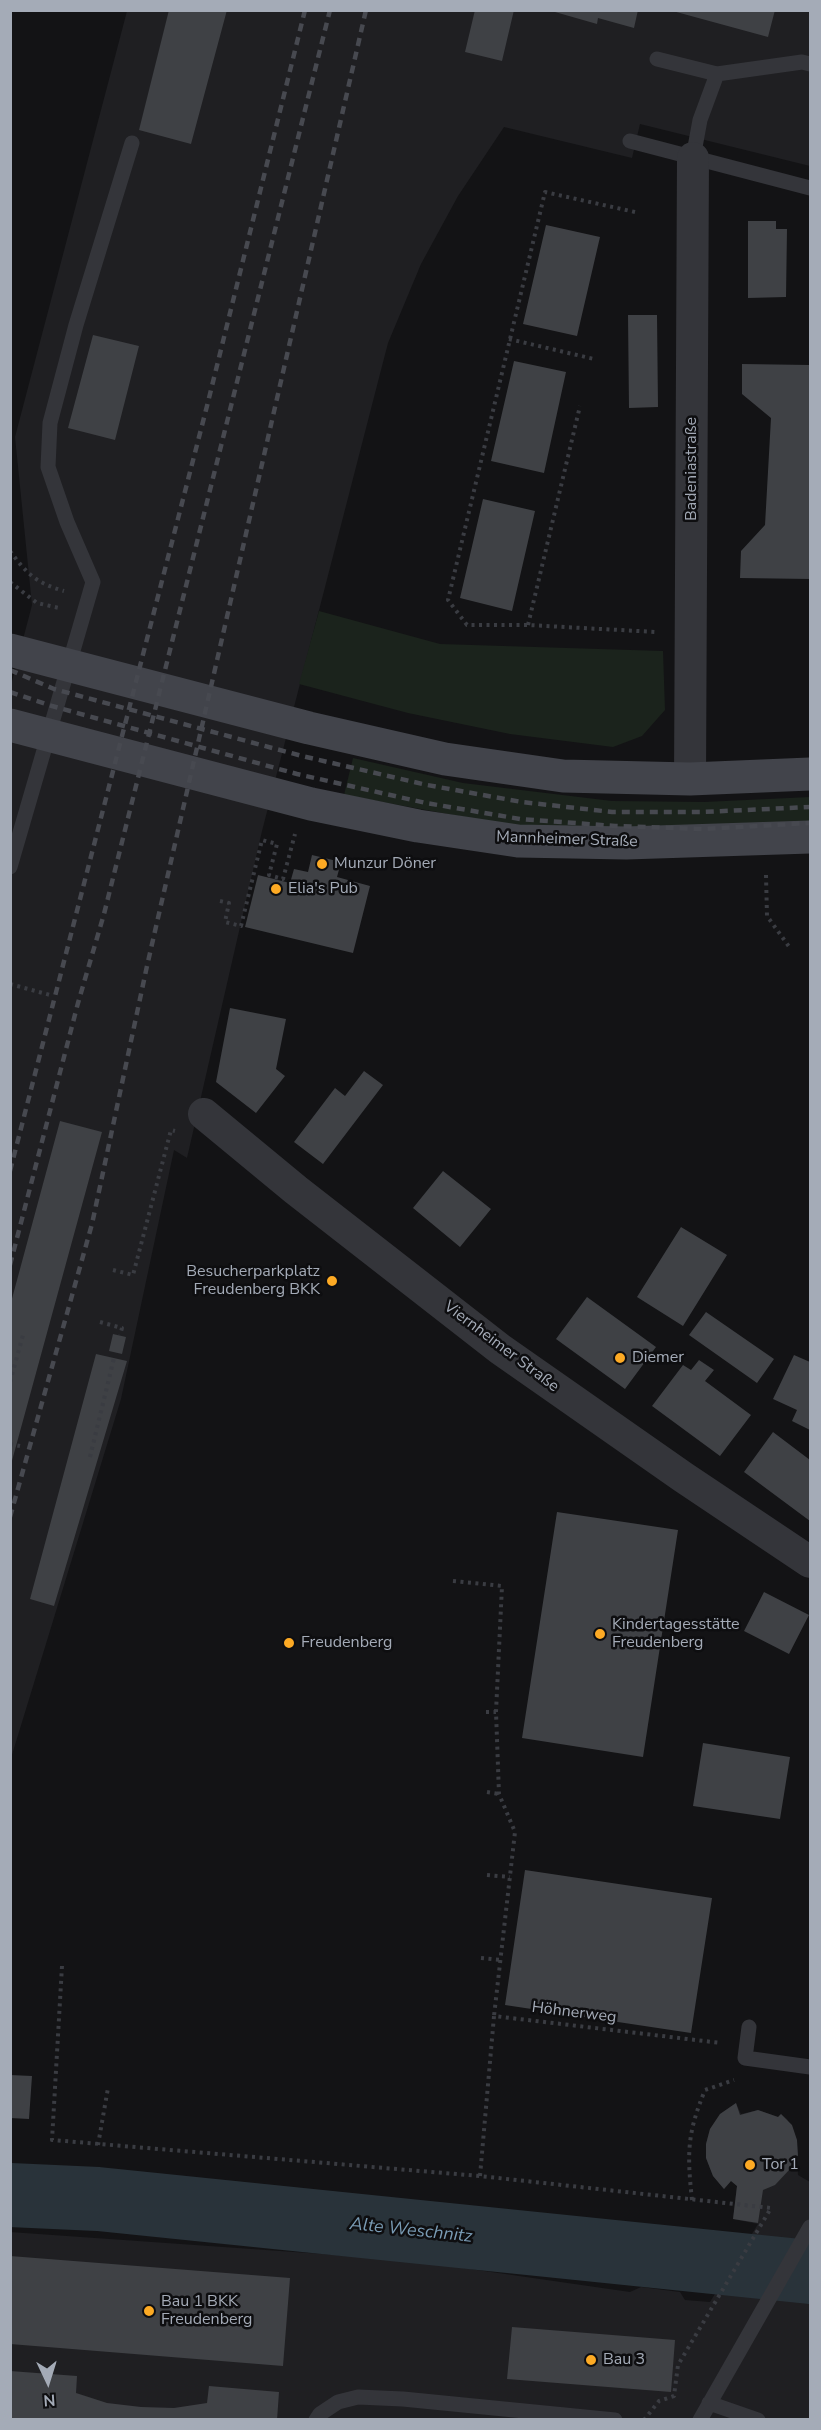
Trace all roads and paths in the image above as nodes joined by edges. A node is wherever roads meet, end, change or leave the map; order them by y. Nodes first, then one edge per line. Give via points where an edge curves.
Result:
1 (657, 59) dead end
2 (810, 64) edge
3 (717, 74) junction
4 (630, 141) dead end
5 (132, 143) dead end
6 (693, 158) junction
7 (810, 188) edge
8 (635, 212) dead end
9 (509, 339) junction
10 (594, 359) dead end
11 (580, 406) dead end
12 (10, 551) edge
13 (10, 582) edge
14 (88, 597) junction
15 (37, 603) dead end
16 (528, 625) junction
17 (691, 634) junction
18 (16, 651) edge
19 (10, 725) edge
20 (810, 774) edge
21 (690, 780) junction
22 (294, 813) junction
23 (810, 837) edge
24 (10, 867) edge
25 (766, 875) dead end
26 (220, 901) dead end
27 (790, 948) dead end
28 (10, 984) edge
29 (50, 995) dead end
30 (204, 1114) dead end
31 (171, 1130) dead end
32 (113, 1270) dead end
33 (100, 1322) dead end
34 (23, 1335) dead end
35 (120, 1335) dead end
36 (114, 1358) dead end
37 (10, 1382) edge
38 (10, 1444) edge
39 (20, 1446) dead end
40 (90, 1456) dead end
41 (810, 1562) edge
42 (453, 1581) dead end
43 (486, 1712) dead end
44 (496, 1712) junction
45 (487, 1792) dead end
46 (499, 1794) junction
47 (487, 1875) dead end
48 (510, 1877) junction
49 (481, 1958) dead end
50 (501, 1959) junction
51 (62, 1966) dead end
52 (494, 2016) junction
53 (749, 2027) dead end
54 (746, 2052) junction
55 (810, 2067) edge
56 (108, 2088) dead end
57 (98, 2145) junction
58 (480, 2176) junction
59 (692, 2200) junction
60 (809, 2230) edge
61 (709, 2403) junction
62 (316, 2420) edge
63 (615, 2420) edge
64 (644, 2420) edge
65 (700, 2420) edge
66 (758, 2420) edge

1 - 3 lane
2 - 3 lane
3 - 6 lane via 700,120
4 - 6 lane
5 - 14 lane via 50,423 48,467 93,582
6 - 7 lane
6 - 17 street, Badeniastraße
8 - 9 path via 545,192
9 - 10 path
9 - 16 path via 448,600 467,625
11 - 16 path
12 - 14 path via 45,586
13 - 15 path
14 - 24 lane
16 - 17 path
17 - 21 street, Badeniastraße
18 - 21 main road via 309,728 445,759 563,776
19 - 22 main road, Mannheimer Straße
20 - 21 main road
22 - 23 main road, Mannheimer Straße via 518,841 626,843
22 - 26 path via 283,879 269,876 277,844 262,840 241,926 225,922 229,903
25 - 27 path via 767,916
28 - 29 path
30 - 41 street, Viernheimer Straße via 500,1349
31 - 32 path via 133,1275
33 - 35 path via 122,1328
34 - 37 path
36 - 40 path
38 - 39 path
42 - 44 path via 502,1586
43 - 44 path
44 - 46 path
45 - 46 path
46 - 48 path via 515,1832
47 - 48 path
48 - 50 path
49 - 50 path
50 - 52 path
51 - 57 path via 52,2140
52 - 54 path, Höhnerweg
52 - 58 path
53 - 54 lane
54 - 55 lane
54 - 59 path via 743,2078 705,2090 693,2118 688,2156
56 - 57 path
57 - 58 path
58 - 59 path
59 - 64 path via 771,2208 678,2365 674,2396 659,2402
60 - 61 lane
61 - 65 lane
61 - 66 lane
62 - 63 lane via 338,2402 358,2397

